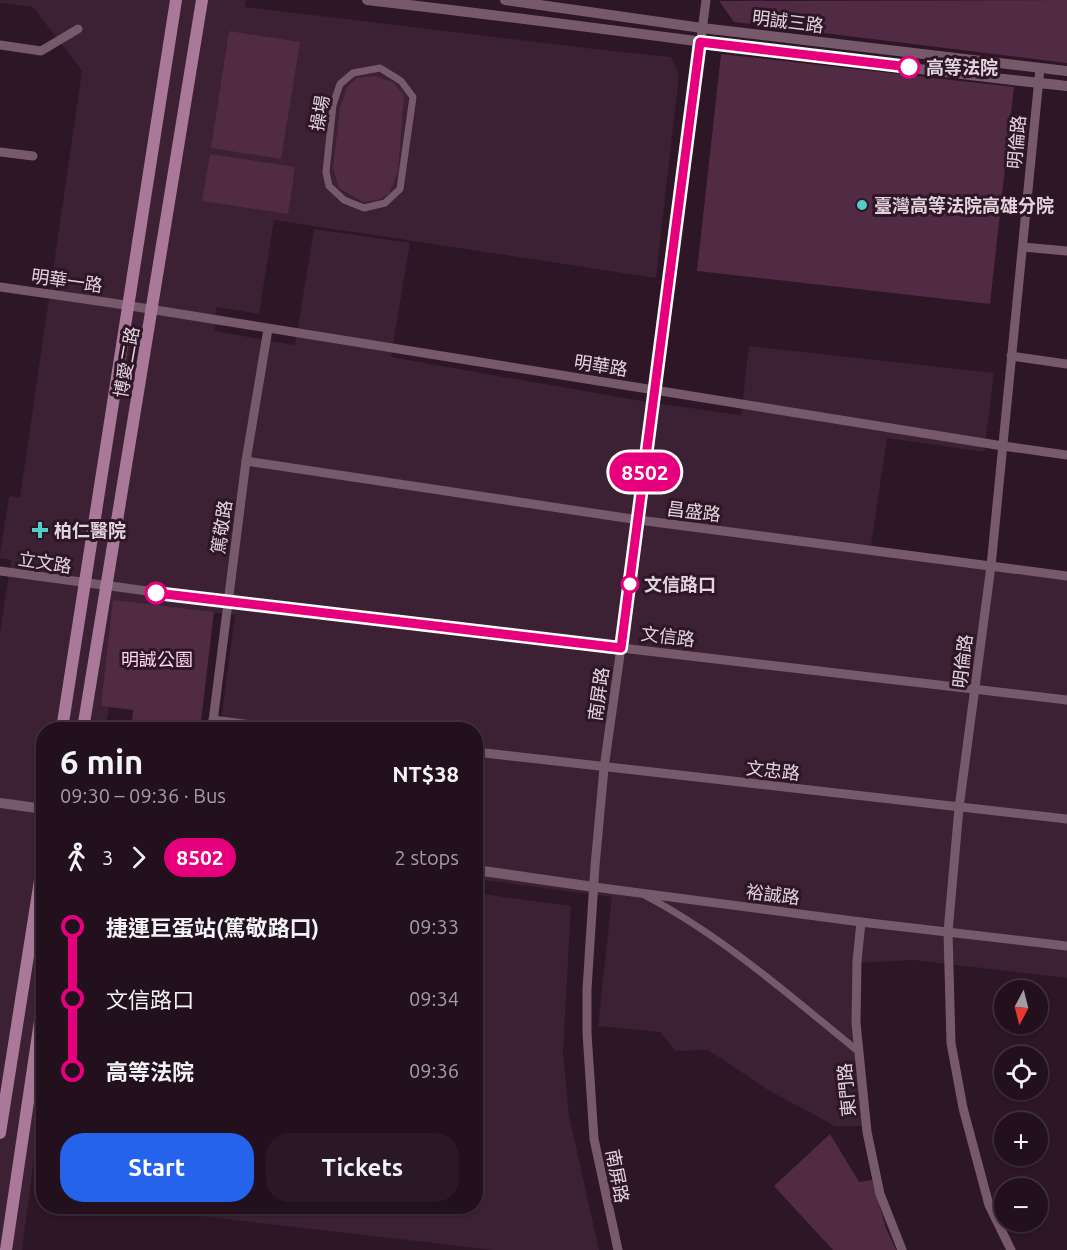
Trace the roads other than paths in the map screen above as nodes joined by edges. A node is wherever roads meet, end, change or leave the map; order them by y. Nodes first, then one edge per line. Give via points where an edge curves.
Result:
1 (176, 0) edge
2 (202, 0) edge
3 (367, 0) edge
4 (506, 0) edge
5 (706, 0) edge
6 (702, 28) junction
7 (78, 29) dead end
8 (768, 35) junction
9 (700, 42) junction
10 (0, 45) edge
11 (766, 50) junction
12 (1040, 68) junction
13 (1067, 70) edge
14 (1038, 82) junction
15 (1067, 86) edge
16 (0, 152) edge
17 (33, 156) dead end
18 (364, 208) joint
19 (1023, 247) junction
20 (1067, 251) edge
21 (0, 287) edge
22 (130, 307) junction
23 (153, 310) junction
24 (268, 329) junction
25 (1011, 356) junction
26 (1067, 364) edge
27 (655, 391) junction
28 (1004, 446) junction
29 (1067, 455) edge
30 (246, 461) junction
31 (639, 520) junction
32 (991, 566) junction
33 (0, 572) edge
34 (1067, 576) edge
35 (86, 584) junction
36 (106, 587) junction
37 (228, 602) junction
38 (621, 648) junction
39 (975, 689) junction
40 (1067, 700) edge
41 (63, 722) edge
42 (84, 722) edge
43 (213, 722) edge
44 (483, 753) edge
45 (604, 768) junction
46 (0, 803) edge
47 (36, 808) edge
48 (959, 808) junction
49 (1067, 819) edge
50 (483, 871) edge
51 (594, 887) junction
52 (642, 894) junction
53 (36, 906) edge
54 (861, 922) junction
55 (948, 932) junction
56 (1067, 946) edge
57 (36, 1048) edge
58 (859, 1052) junction
59 (0, 1133) edge
60 (6, 1250) edge
61 (618, 1250) edge
62 (902, 1250) edge
63 (1011, 1250) edge

1 - 22 main road, 博愛二路
2 - 23 main road, 博愛二路
3 - 9 street, 明誠三路
4 - 6 street, 明誠三路
5 - 6 street, 南屏路
6 - 8 street, 明誠三路
6 - 9 street, 南屏路
7 - 10 street via 41,51
8 - 11 street
8 - 12 street, 明誠三路
9 - 11 street, 明誠三路
9 - 27 street, 南屏路
11 - 14 street, 明誠三路
12 - 13 street, 明誠三路
12 - 14 street, 明倫路
14 - 15 street, 明誠三路
14 - 19 street, 明倫路
16 - 17 street
18 - 18 street, 操場 via 384,203 400,189 409,138 413,97 401,81 380,68 353,73 340,84 330,126 326,172 329,186 344,200
19 - 20 street
19 - 25 street, 明倫路
21 - 22 street, 明華一路
22 - 23 street, 明華路
22 - 35 main road, 博愛二路
23 - 24 street, 明華路
23 - 36 main road, 博愛二路
24 - 27 street, 明華路
24 - 30 street, 篤敬路
25 - 26 street
25 - 28 street, 明倫路
27 - 28 street, 明華路
27 - 31 street, 南屏路
28 - 29 street, 明華路
28 - 32 street, 明倫路
30 - 31 street, 昌盛路
30 - 37 street, 篤敬路
31 - 32 street, 昌盛路
31 - 38 street, 南屏路
32 - 34 street, 昌盛路
32 - 39 street, 明倫路
33 - 35 street, 立文路
35 - 36 street, 文信路
35 - 41 main road, 博愛二路
36 - 37 street, 文信路
36 - 42 main road, 博愛二路
37 - 38 street, 文信路
37 - 43 street, 篤敬路
38 - 39 street, 文信路
38 - 45 street, 南屏路
39 - 40 street, 文信路
39 - 48 street, 明倫路
44 - 45 street, 文忠路
45 - 48 street, 文忠路
45 - 51 street, 南屏路
46 - 47 street
48 - 49 street, 文忠路
48 - 55 street, 明倫路
50 - 51 street, 裕誠路
51 - 52 street, 裕誠路
51 - 61 street, 南屏路 via 587,1033 596,1147
52 - 54 street, 裕誠路
52 - 58 street via 676,912 761,973
53 - 59 main road
54 - 55 street, 裕誠路
54 - 58 street, 東門路 via 856,1023
55 - 56 street, 裕誠路
55 - 63 street, 明倫路 via 951,1043 963,1108 989,1205
57 - 60 main road
58 - 62 street, 東門路 via 872,1164

